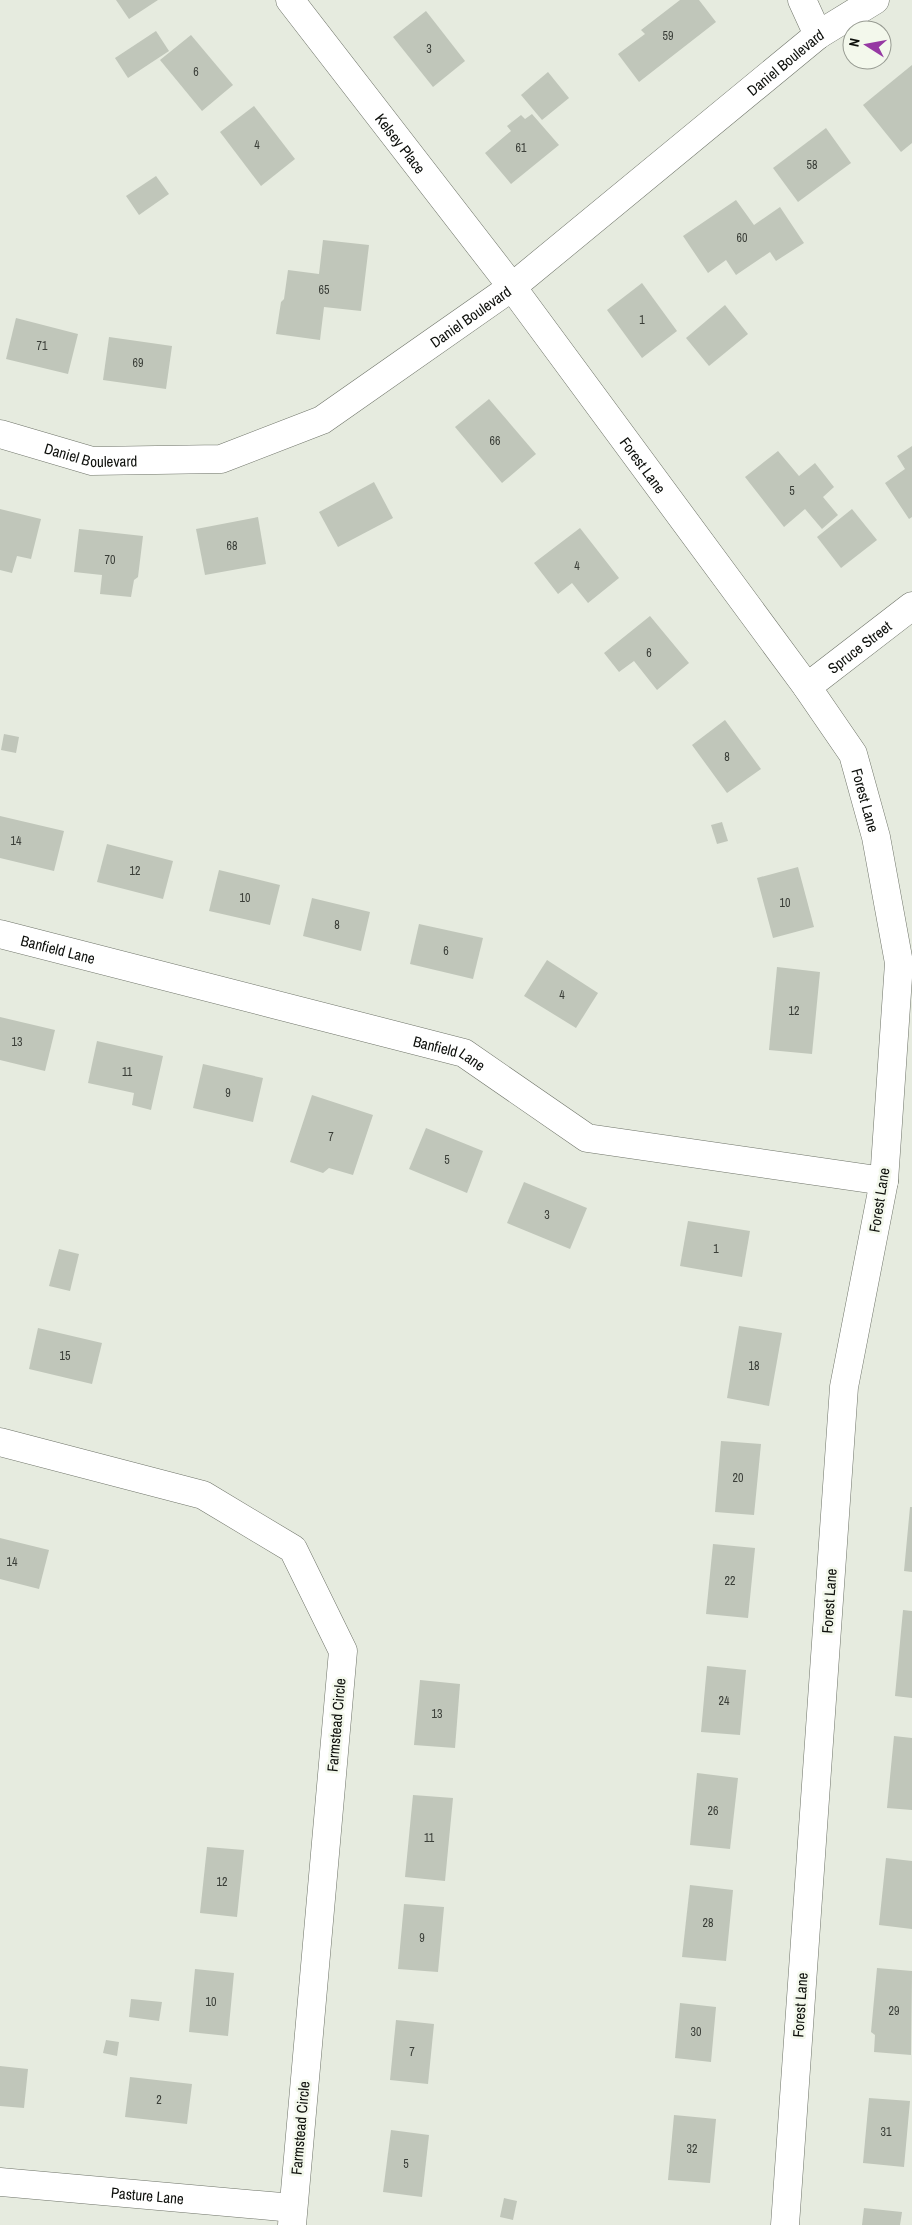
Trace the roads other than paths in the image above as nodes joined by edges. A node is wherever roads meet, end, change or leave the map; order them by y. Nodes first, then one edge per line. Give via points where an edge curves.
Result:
1 (290, 0) edge
2 (802, 0) edge
3 (874, 0) edge
4 (818, 36) junction
5 (512, 287) junction
6 (0, 434) edge
7 (912, 606) edge
8 (807, 687) junction
9 (0, 934) edge
10 (906, 962) edge
11 (884, 1181) junction
12 (0, 1442) edge
13 (0, 2182) edge
14 (293, 2217) edge
15 (785, 2225) edge

1 - 5 street, Kelsey Place
2 - 4 street
3 - 4 street, Daniel Boulevard
4 - 5 street, Daniel Boulevard
5 - 6 street, Daniel Boulevard via 322,420 221,459 92,461
5 - 8 street, Forest Lane
7 - 8 street, Spruce Street
8 - 10 street, Forest Lane via 853,754
9 - 11 street, Banfield Lane via 464,1053 587,1138
10 - 11 street, Forest Lane
11 - 15 street, Forest Lane via 844,1387
12 - 14 street, Farmstead Circle via 203,1495 293,1549 343,1651
13 - 14 street, Pasture Lane

